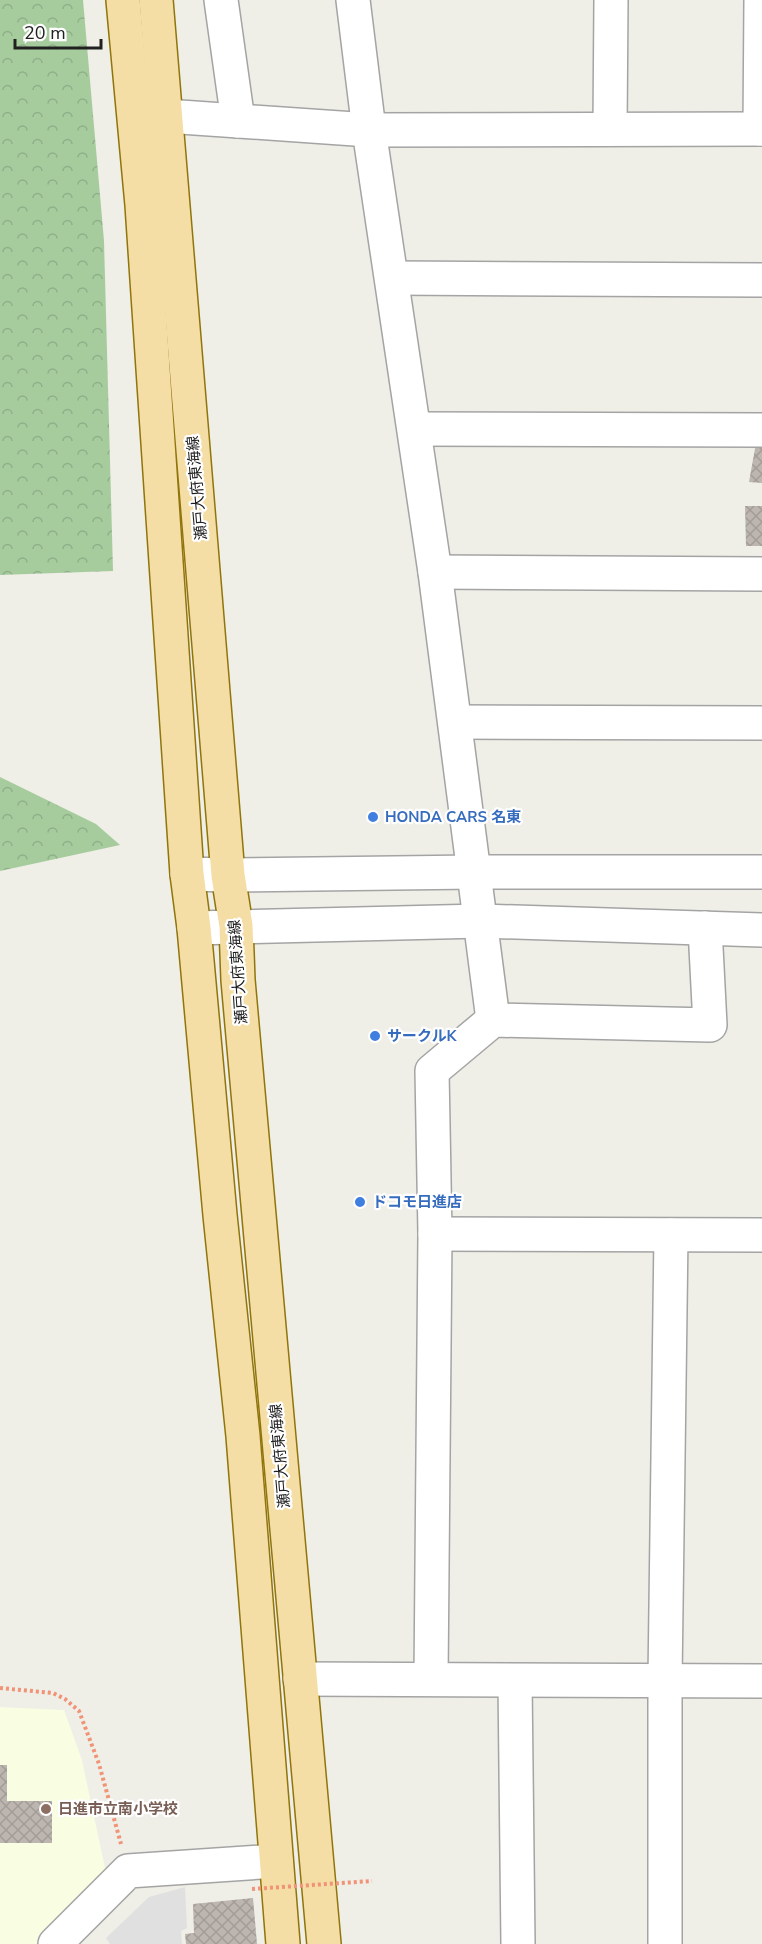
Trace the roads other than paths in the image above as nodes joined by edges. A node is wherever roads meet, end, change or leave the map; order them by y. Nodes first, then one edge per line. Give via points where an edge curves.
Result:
1 (123, 0) edge
2 (156, 0) edge
3 (221, 0) edge
4 (353, 0) edge
5 (611, 0) edge
6 (761, 0) edge
7 (166, 116) junction
8 (238, 121) junction
9 (610, 129) junction
10 (761, 129) edge
11 (369, 130) junction
12 (392, 278) junction
13 (762, 280) edge
14 (415, 429) junction
15 (762, 430) edge
16 (435, 572) junction
17 (762, 574) edge
18 (455, 722) junction
19 (762, 723) edge
20 (475, 872) junction
21 (762, 872) edge
22 (187, 874) junction
23 (228, 875) junction
24 (481, 921) junction
25 (236, 926) junction
26 (194, 928) junction
27 (705, 928) junction
28 (762, 930) edge
29 (494, 1020) junction
30 (435, 1234) junction
31 (671, 1235) junction
32 (762, 1235) edge
33 (300, 1679) junction
34 (431, 1679) junction
35 (664, 1680) junction
36 (515, 1681) junction
37 (762, 1681) edge
38 (276, 1861) junction
39 (55, 1944) edge
40 (283, 1944) edge
41 (324, 1944) edge
42 (518, 1944) edge
43 (665, 1944) edge

1 - 22 main road via 142,205
2 - 7 main road, 瀬戸大府東海線
3 - 8 street
4 - 11 street
5 - 9 street
6 - 10 street
7 - 8 street
7 - 23 main road, 瀬戸大府東海線
8 - 11 street
9 - 10 street
9 - 11 street
11 - 12 street
12 - 13 street
12 - 14 street
14 - 15 street
14 - 16 street
16 - 17 street
16 - 18 street
18 - 19 street
18 - 20 street
20 - 21 street
20 - 23 street
20 - 24 street
22 - 23 street
22 - 26 main road
23 - 25 main road, 瀬戸大府東海線
24 - 25 street
24 - 27 street
24 - 29 street
25 - 26 street
25 - 33 main road, 瀬戸大府東海線 via 237,980
26 - 38 main road via 243,1437
27 - 28 street
27 - 29 street via 710,1025
29 - 30 street via 432,1071
30 - 31 street
30 - 34 street
31 - 32 street
31 - 35 street
33 - 34 street
33 - 41 main road, 瀬戸大府東海線
34 - 36 street
35 - 36 street
35 - 37 street
35 - 43 street
36 - 42 street
38 - 39 street via 128,1871
38 - 40 main road

